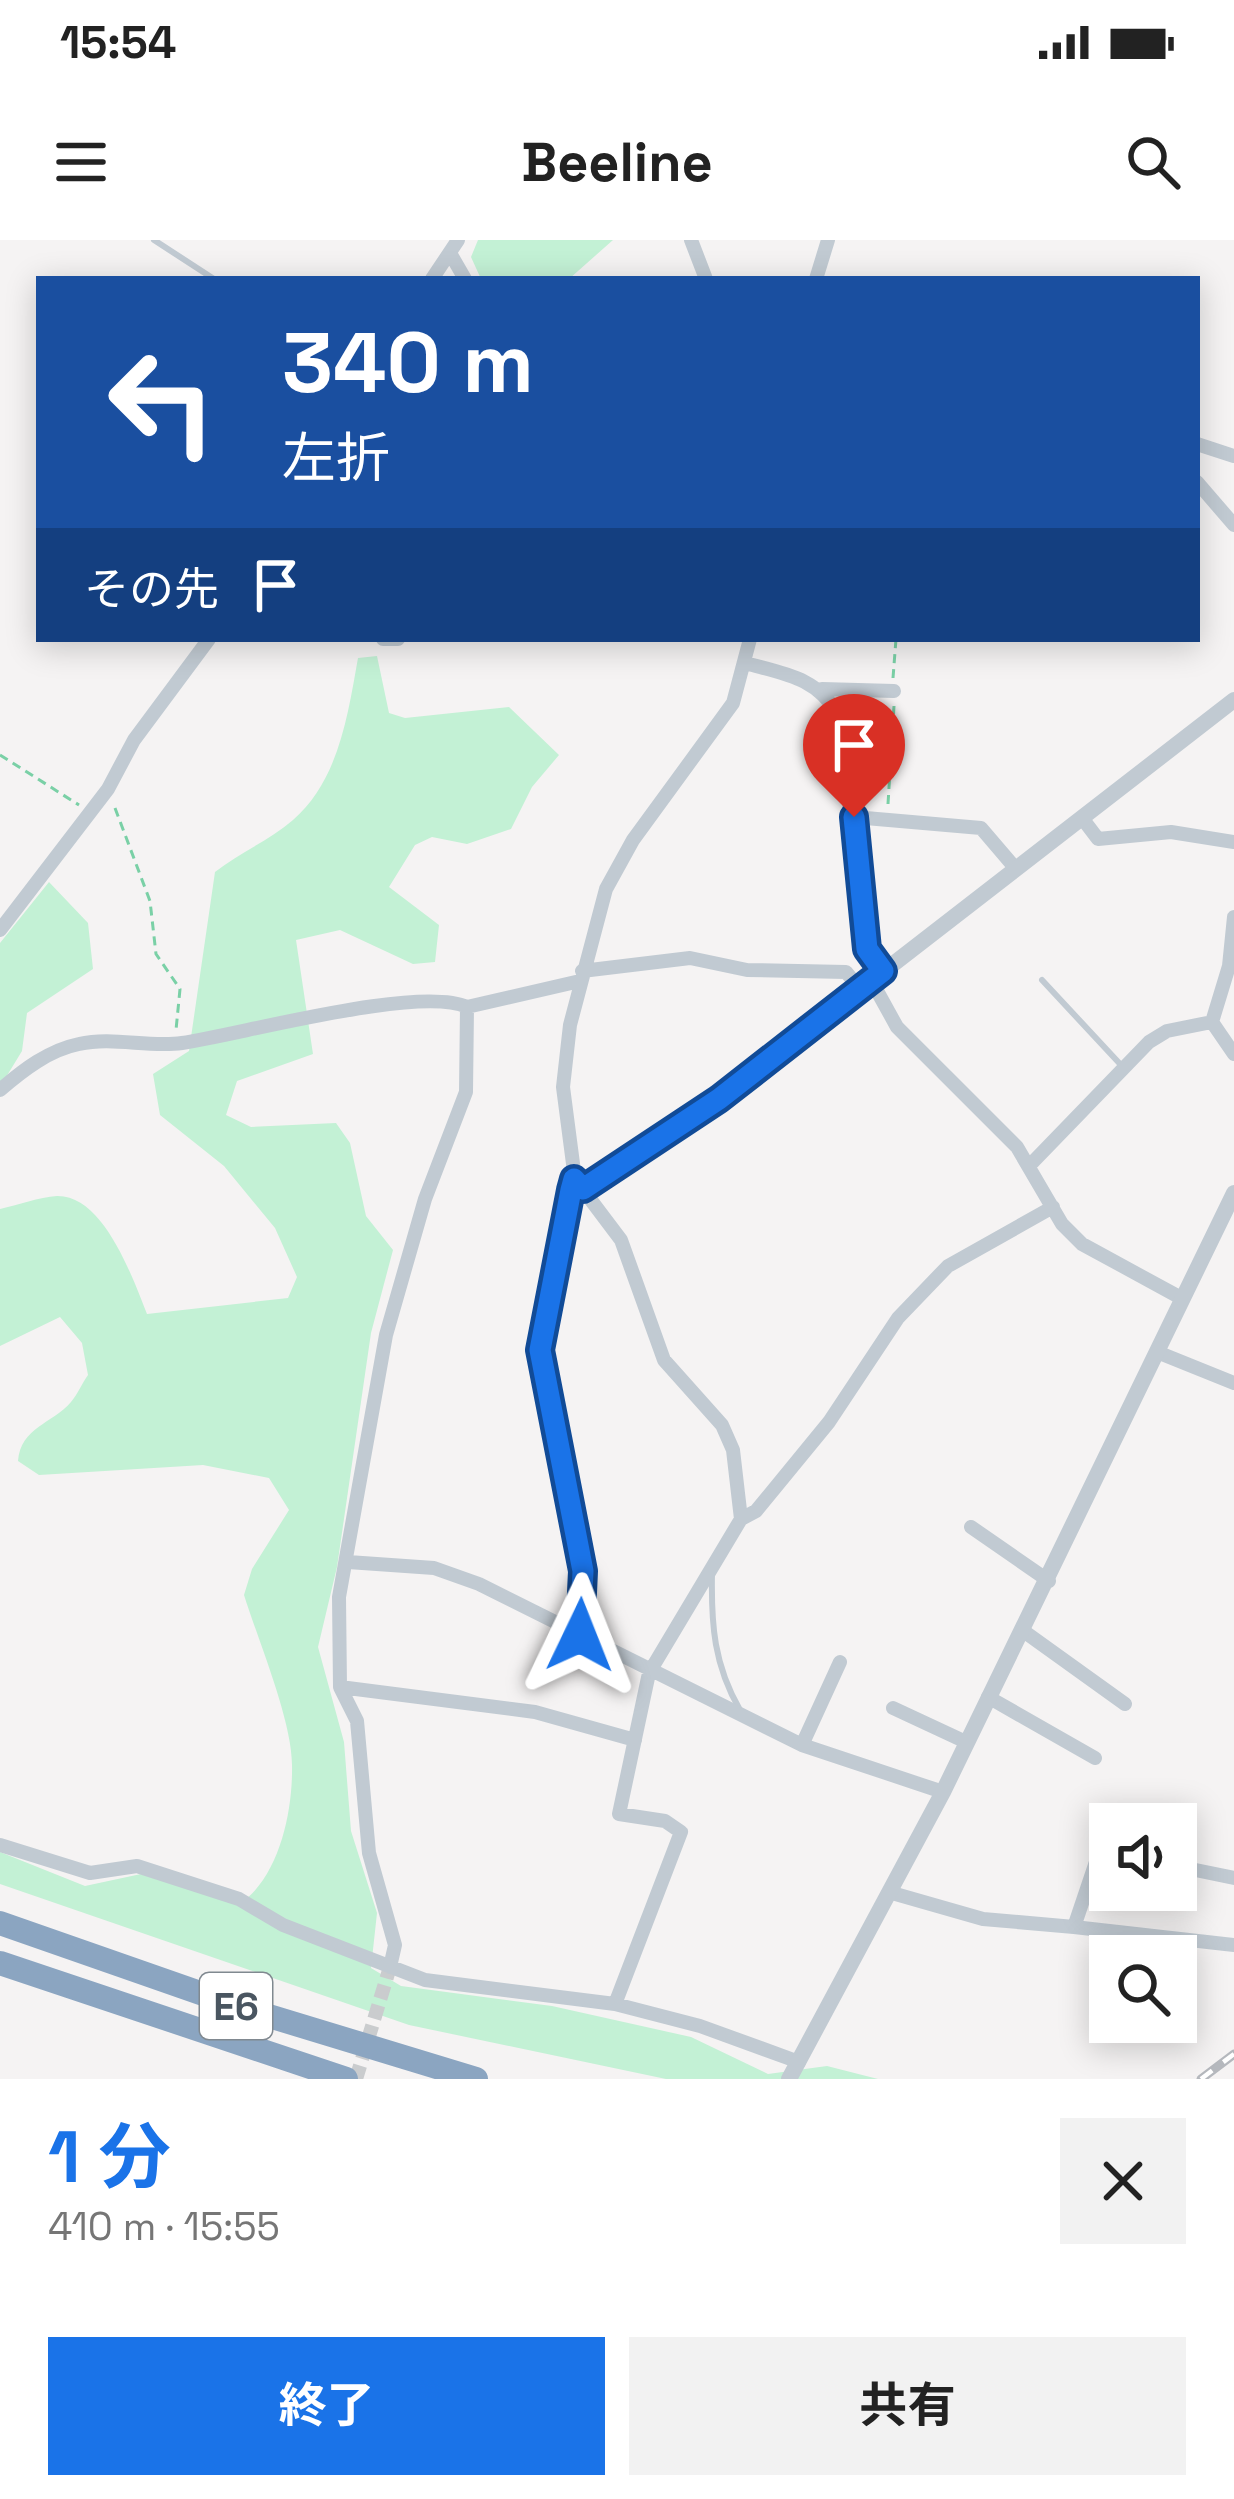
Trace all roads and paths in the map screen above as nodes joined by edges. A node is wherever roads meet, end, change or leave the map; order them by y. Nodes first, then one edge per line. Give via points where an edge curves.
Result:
1 (154, 240) edge
2 (691, 240) edge
3 (827, 240) edge
4 (454, 247) edge
5 (209, 276) edge
6 (434, 276) edge
7 (465, 276) edge
8 (705, 276) edge
9 (817, 276) edge
10 (1200, 445) edge
11 (1234, 456) edge
12 (1200, 485) edge
13 (1234, 525) edge
14 (207, 642) edge
15 (749, 642) edge
16 (896, 642) edge
17 (745, 663) junction
18 (821, 689) junction
19 (894, 692) junction
20 (1234, 700) edge
21 (0, 755) edge
22 (107, 789) junction
23 (90, 813) junction
24 (854, 817) junction
25 (887, 818) junction
26 (1082, 818) junction
27 (1234, 842) edge
28 (1016, 869) junction
29 (1234, 917) edge
30 (0, 930) edge
31 (581, 976) junction
32 (871, 980) junction
33 (1042, 980) dead end
34 (466, 1007) junction
35 (1212, 1022) junction
36 (174, 1044) junction
37 (1234, 1054) edge
38 (1124, 1068) junction
39 (0, 1090) edge
40 (1030, 1165) junction
41 (579, 1184) junction
42 (1234, 1192) edge
43 (1053, 1207) junction
44 (1183, 1299) junction
45 (1157, 1352) junction
46 (1234, 1383) edge
47 (741, 1519) junction
48 (971, 1527) dead end
49 (348, 1562) junction
50 (712, 1565) junction
51 (1048, 1581) junction
52 (1022, 1630) junction
53 (580, 1635) junction
54 (840, 1662) dead end
55 (649, 1673) junction
56 (340, 1687) junction
57 (988, 1697) junction
58 (1125, 1704) dead end
59 (893, 1708) dead end
60 (745, 1718) junction
61 (634, 1740) junction
62 (966, 1742) junction
63 (802, 1745) junction
64 (1095, 1758) dead end
65 (943, 1792) junction
66 (0, 1845) edge
67 (1197, 1870) edge
68 (1234, 1878) edge
69 (1089, 1883) edge
70 (892, 1893) junction
71 (0, 1922) edge
72 (1074, 1928) junction
73 (1234, 1945) edge
74 (0, 1963) edge
75 (390, 1967) junction
76 (615, 2004) junction
77 (799, 2062) junction
78 (346, 2079) edge
79 (476, 2079) edge
80 (789, 2079) edge

1 - 5 lane
2 - 8 street
3 - 9 street
4 - 6 street
4 - 7 street
10 - 11 street
12 - 13 street
14 - 22 street
15 - 17 street
16 - 19 path
17 - 18 street
17 - 31 street via 733,703 606,889
18 - 19 street
18 - 24 street via 838,714
19 - 25 path
20 - 26 street
21 - 23 path
22 - 23 street
22 - 36 path via 150,901 156,953 180,989
23 - 30 street
24 - 25 street
24 - 32 street
25 - 28 street via 982,827
26 - 27 street via 1098,838 1171,832
26 - 28 street
28 - 32 street
29 - 35 street
31 - 32 street via 690,958
31 - 34 street
31 - 41 street via 563,1088
32 - 40 street via 897,1027
32 - 41 street via 703,1111
33 - 38 lane
34 - 36 street via 380,1007
34 - 49 street via 466,1092 386,1335
35 - 37 street
35 - 38 street via 1167,1031
36 - 39 street via 77,1044 36,1061
38 - 40 street
40 - 43 street
41 - 47 street via 622,1240 664,1360 722,1425
41 - 53 street via 540,1350 583,1571
42 - 44 street
43 - 44 street via 1082,1244
43 - 47 street via 948,1266 898,1318 815,1440
44 - 45 street
45 - 46 street
45 - 51 street
47 - 50 street
48 - 51 street
49 - 53 street via 434,1568
49 - 56 street via 339,1597
50 - 55 street
50 - 60 lane via 711,1631 723,1680
51 - 52 street
52 - 57 street
52 - 58 street
53 - 55 street
54 - 63 street
55 - 60 street
55 - 61 street
56 - 61 street via 535,1712
56 - 75 street via 357,1720 369,1852 394,1945
57 - 62 street
57 - 64 street
59 - 62 street
60 - 63 street
61 - 76 street via 619,1814 665,1821 681,1832
62 - 65 street
63 - 65 street
65 - 70 street
66 - 75 street via 90,1873 137,1866 239,1899
67 - 68 street
69 - 72 street
70 - 72 street via 983,1918
70 - 77 street
71 - 79 highway, E6
72 - 73 street
74 - 78 highway, E6
75 - 76 street via 425,1979
76 - 77 street
77 - 80 street

